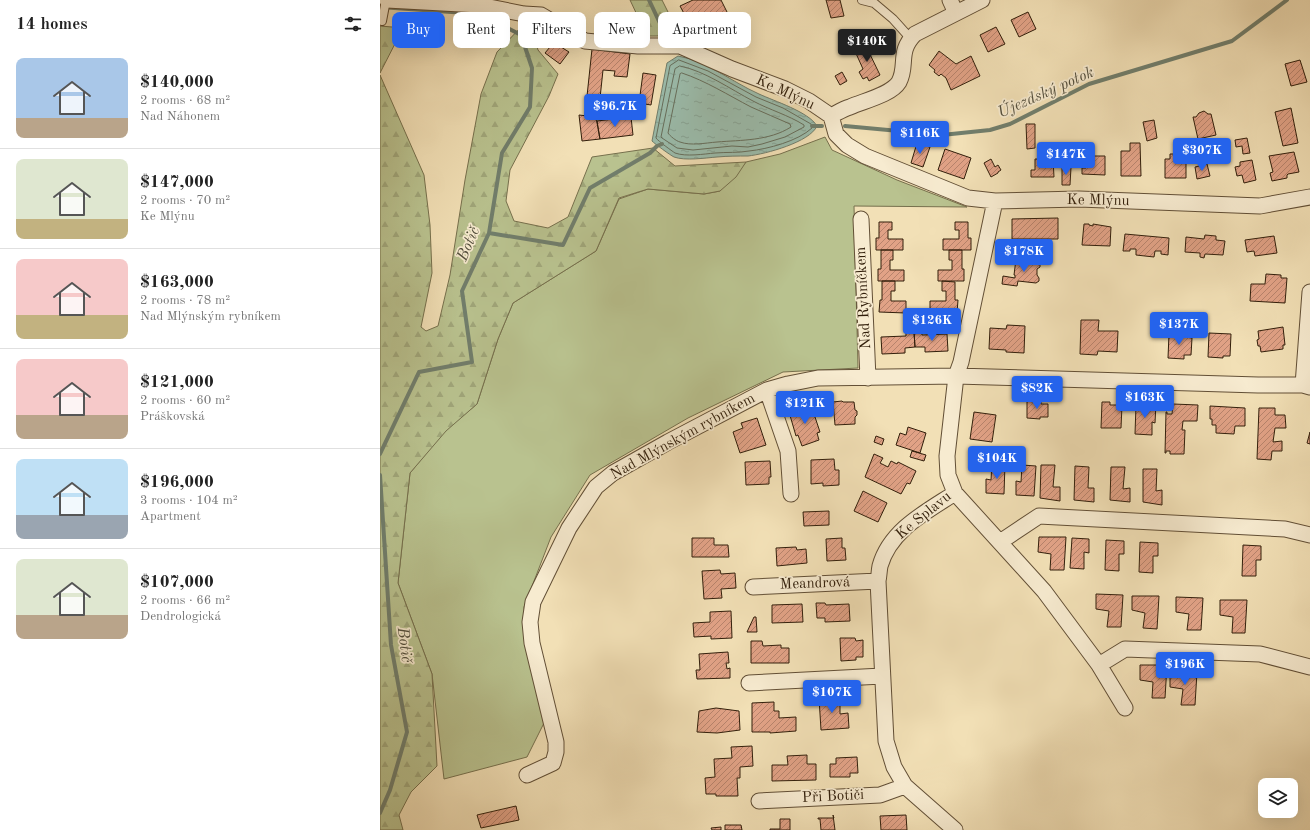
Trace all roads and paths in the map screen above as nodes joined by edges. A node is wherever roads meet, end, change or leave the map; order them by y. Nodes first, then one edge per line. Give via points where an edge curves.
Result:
1 (387, 0) edge
2 (862, 0) edge
3 (982, 0) edge
4 (953, 6) edge
5 (382, 21) dead end
6 (911, 39) junction
7 (831, 116) junction
8 (1309, 200) edge
9 (995, 201) junction
10 (861, 219) dead end
11 (1310, 292) edge
12 (956, 376) junction
13 (868, 378) junction
14 (1307, 386) edge
15 (767, 390) junction
16 (955, 493) junction
17 (791, 494) dead end
18 (1310, 535) edge
19 (1000, 542) junction
20 (878, 581) junction
21 (753, 587) dead end
22 (1099, 665) junction
23 (1310, 667) edge
24 (882, 676) junction
25 (749, 683) dead end
26 (1125, 708) dead end
27 (526, 775) dead end
28 (905, 786) junction
29 (759, 801) dead end
30 (955, 830) edge

1 - 5 lane
1 - 7 street, Ke Mlýnu via 479,5 541,15 584,41 638,46 680,46 785,89
2 - 6 lane via 874,3
3 - 4 street
4 - 6 street
6 - 7 street via 907,44 898,84 889,92
7 - 9 street, Ke Mlýnu via 836,134 847,145 865,156 968,198
8 - 9 street, Ke Mlýnu via 1260,206 1079,199
9 - 12 street, Ke Splavu
10 - 13 street, Nad Rybníčkem
11 - 14 street
12 - 13 street, Nad Mlýnským rybníkem
12 - 14 street, Nad Mlýnským rybníkem
12 - 16 street, Ke Splavu via 947,456 948,475
13 - 15 street, Nad Mlýnským rybníkem via 818,378
15 - 17 street via 788,451
15 - 27 street, Nad Mlýnským rybníkem via 613,473 596,487 569,528 533,602 530,622 532,643 556,742 556,752 553,763
16 - 19 street
16 - 20 street, Ke Splavu via 904,528 890,544 880,566
18 - 19 street via 1285,529 1039,516
19 - 22 street via 1044,591
20 - 21 street, Meandrová
20 - 24 street, Ke Splavu
22 - 23 street via 1124,649 1260,654
22 - 26 street
24 - 25 street
24 - 28 street, Ke Splavu via 886,741 894,767
28 - 29 street, Při Botiči via 880,795
28 - 30 street, Ke Splavu

